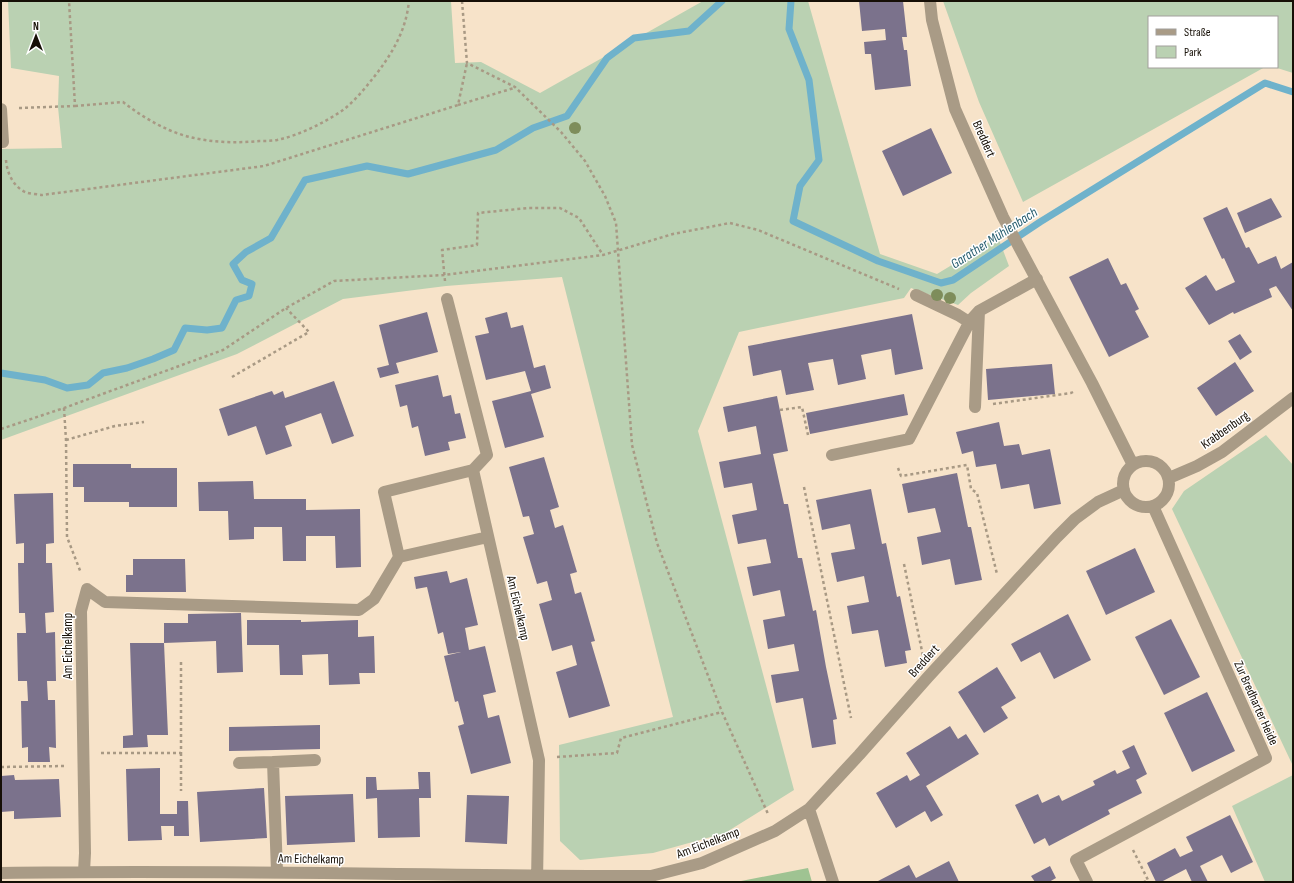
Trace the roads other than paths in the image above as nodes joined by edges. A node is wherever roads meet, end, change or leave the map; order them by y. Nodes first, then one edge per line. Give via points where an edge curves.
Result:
1 (930, 1) edge
2 (1, 109) edge
3 (2, 142) edge
4 (1037, 279) junction
5 (916, 295) dead end
6 (447, 299) dead end
7 (979, 311) junction
8 (969, 322) junction
9 (1293, 398) edge
10 (975, 407) road end
11 (832, 454) dead end
12 (1133, 466) junction
13 (473, 470) junction
14 (1169, 478) junction
15 (1124, 490) junction
16 (1153, 506) junction
17 (488, 537) junction
18 (399, 557) junction
19 (315, 760) dead end
20 (273, 762) junction
21 (239, 763) dead end
22 (809, 809) junction
23 (84, 872) junction
24 (277, 872) junction
25 (1, 873) edge
26 (537, 879) edge
27 (833, 882) edge
28 (1087, 882) edge

1 - 4 street, Breddert via 932,20 955,109 1003,217
2 - 3 street
4 - 7 street
4 - 12 street, Breddert
5 - 8 street
6 - 13 street via 487,455
7 - 8 street
7 - 10 street
8 - 11 street via 909,440
9 - 14 street, Krabbenburg via 1222,452
12 - 14 street via 1147,461 1155,463 1162,467
12 - 15 street via 1125,476
13 - 17 street, Am Eichelkamp
13 - 18 street via 384,492
14 - 16 street via 1167,495
15 - 16 street via 1133,503
15 - 22 street, Breddert via 1098,502 1066,528
16 - 28 street, Zur Bredharter Heide via 1266,758 1076,860
17 - 18 street
17 - 26 street, Am Eichelkamp via 539,760
18 - 23 street, Am Eichelkamp via 374,600 359,610 105,602 87,588 81,611 86,853
19 - 20 street
20 - 21 street
20 - 24 street
22 - 26 street, Am Eichelkamp via 775,830 702,863 651,876
22 - 27 street
23 - 24 street, Am Eichelkamp
23 - 25 street, Am Eichelkamp
24 - 26 street, Am Eichelkamp

